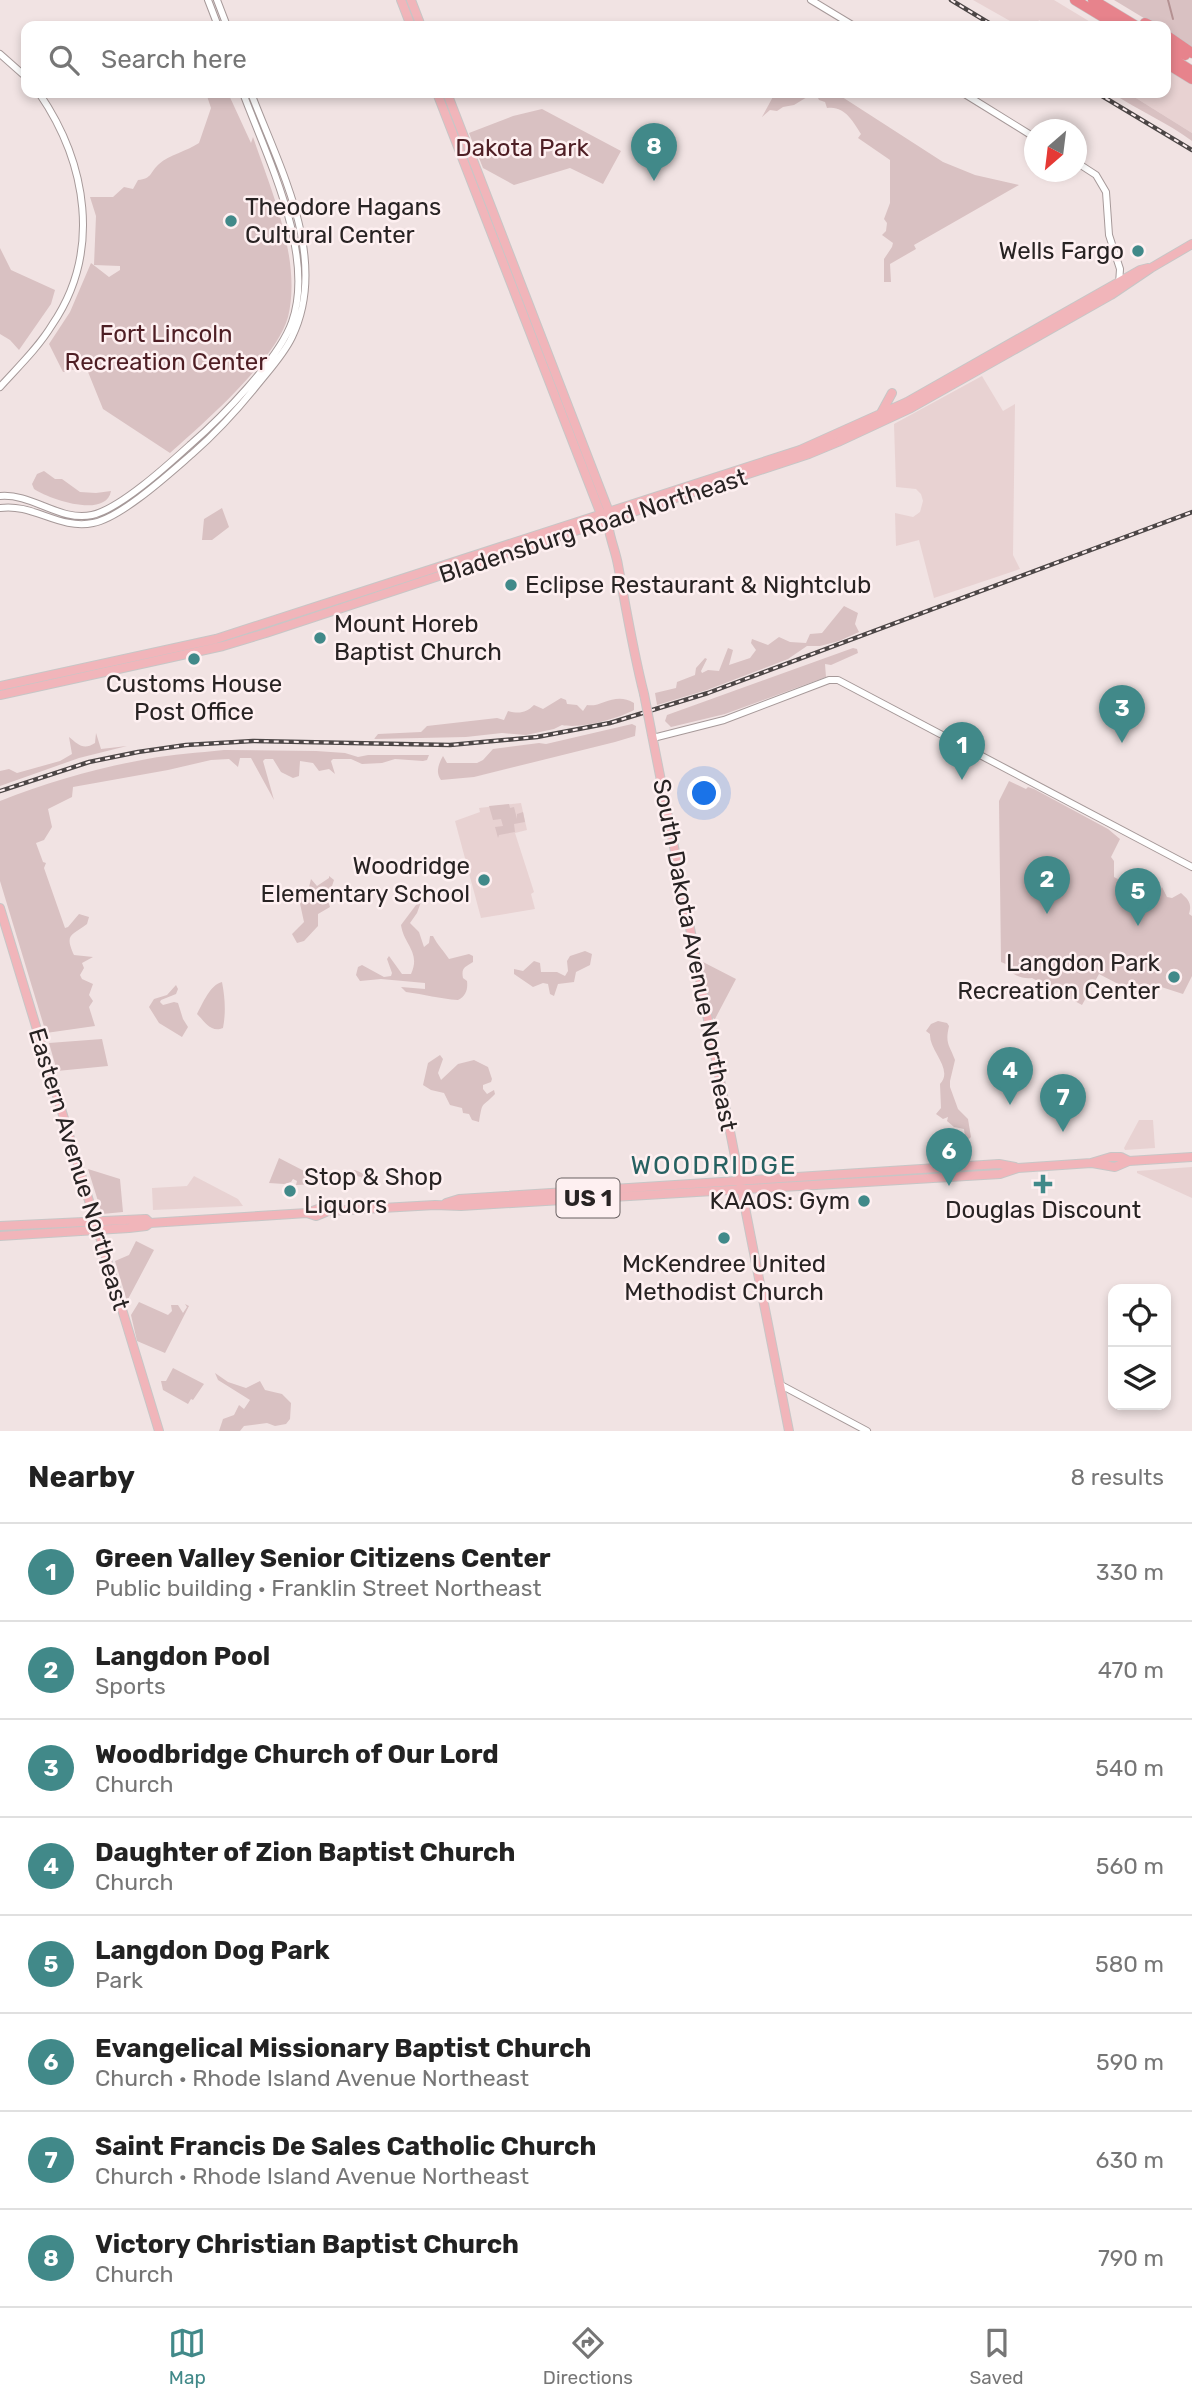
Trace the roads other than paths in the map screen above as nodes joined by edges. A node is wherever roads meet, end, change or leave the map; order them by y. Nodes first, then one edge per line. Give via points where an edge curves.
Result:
1 (209, 0) edge
2 (217, 0) edge
3 (401, 0) edge
4 (411, 0) edge
5 (811, 0) edge
6 (1075, 0) edge
7 (1093, 0) edge
8 (216, 21) edge
9 (225, 21) edge
10 (409, 21) edge
11 (419, 21) edge
12 (846, 21) edge
13 (1110, 21) edge
14 (1136, 21) edge
15 (1171, 38) edge
16 (1171, 47) edge
17 (1192, 53) edge
18 (0, 54) edge
19 (1192, 58) edge
20 (1171, 61) edge
21 (1171, 62) edge
22 (1192, 70) edge
23 (21, 73) edge
24 (1192, 79) edge
25 (42, 98) edge
26 (245, 98) edge
27 (253, 98) edge
28 (439, 98) edge
29 (449, 98) edge
30 (970, 98) edge
31 (1024, 130) edge
32 (1087, 169) edge
33 (1192, 244) edge
34 (1119, 286) junction
35 (298, 313) junction
36 (1044, 329) junction
37 (0, 387) edge
38 (892, 393) dead end
39 (879, 416) junction
40 (590, 477) junction
41 (0, 496) edge
42 (0, 508) edge
43 (605, 516) junction
44 (51, 680) junction
45 (0, 686) edge
46 (0, 695) edge
47 (652, 736) junction
48 (1192, 867) edge
49 (0, 908) edge
50 (1192, 1157) edge
51 (741, 1185) junction
52 (97, 1225) junction
53 (0, 1226) edge
54 (0, 1236) edge
55 (779, 1384) junction
56 (159, 1431) edge
57 (789, 1431) edge
58 (867, 1431) edge

1 - 8 street
2 - 9 street
3 - 10 main road
4 - 11 main road
5 - 12 street
6 - 13 highway
7 - 14 highway
15 - 17 highway
16 - 19 highway
18 - 23 street
20 - 22 highway
21 - 24 highway
25 - 37 street via 76,167 84,207 83,241 75,280 61,312
26 - 35 street via 292,228
27 - 35 street via 300,226 307,287
28 - 40 main road, South Dakota Avenue Northeast
29 - 40 main road, South Dakota Avenue Northeast
30 - 31 street
32 - 34 street via 1104,188 1108,235 1120,269
33 - 34 main road, Bladensburg Road Northeast
34 - 36 main road, Bladensburg Road Northeast
35 - 41 street via 282,344 232,403 176,458 113,506 79,516
35 - 42 street via 285,349 239,408 187,459 119,511 104,520 78,524 20,507
36 - 39 main road, Bladensburg Road Northeast
36 - 43 main road, Bladensburg Road Northeast via 865,431 809,454
38 - 39 main road
39 - 43 main road, Bladensburg Road Northeast via 800,450
40 - 43 main road, South Dakota Avenue Northeast
43 - 44 main road, Bladensburg Road Northeast via 216,639
43 - 47 main road, South Dakota Avenue Northeast, bridge
44 - 45 main road, Bladensburg Road Northeast
44 - 46 main road, Bladensburg Road Northeast
47 - 48 street via 719,721 829,680 845,682
47 - 51 main road, South Dakota Avenue Northeast
49 - 52 main road, Eastern Avenue Northeast
50 - 51 main road, US 1 via 1129,1161 1112,1167 999,1164
51 - 52 main road, US 1 via 459,1199 435,1205
51 - 55 main road, South Dakota Avenue Northeast
52 - 53 main road, US 1
52 - 54 main road, US 1
52 - 56 main road, Eastern Avenue Northeast
55 - 57 main road, South Dakota Avenue Northeast
55 - 58 street

